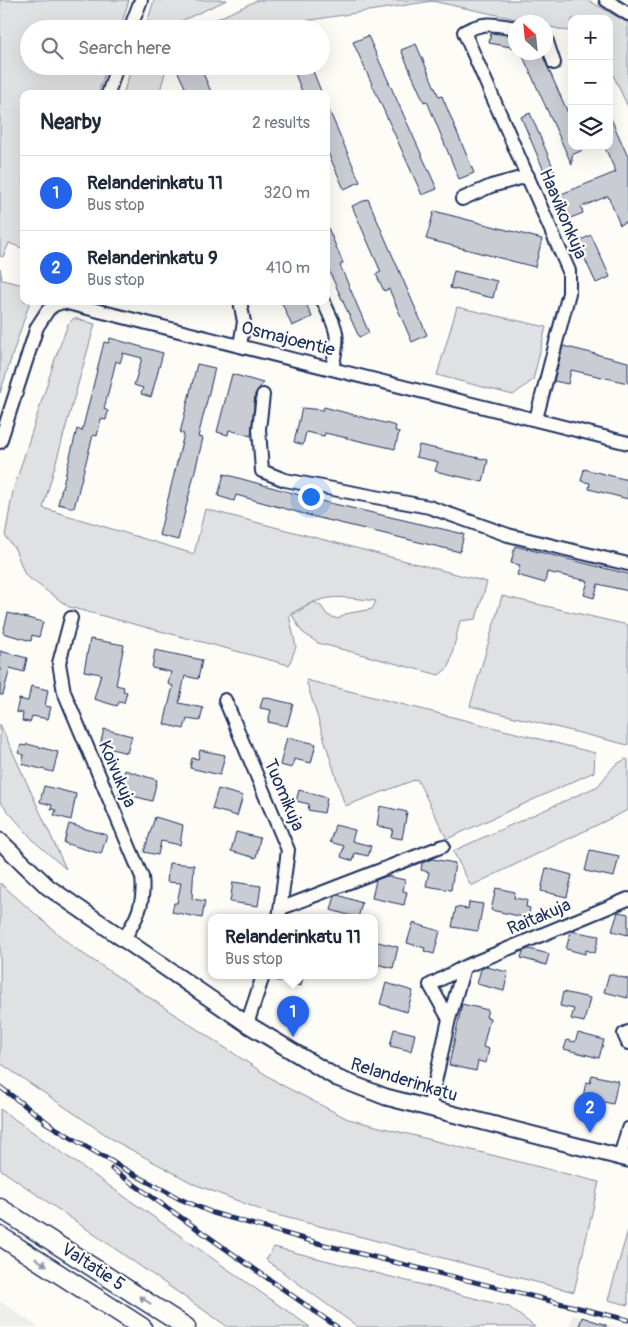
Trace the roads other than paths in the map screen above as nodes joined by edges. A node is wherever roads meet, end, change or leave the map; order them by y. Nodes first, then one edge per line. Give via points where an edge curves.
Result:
1 (141, 0) edge
2 (606, 0) edge
3 (628, 14) edge
4 (133, 20) edge
5 (508, 26) edge
6 (553, 60) edge
7 (554, 63) dead end
8 (114, 75) edge
9 (109, 90) edge
10 (528, 176) junction
11 (462, 200) dead end
12 (51, 305) edge
13 (80, 305) edge
14 (241, 305) edge
15 (325, 305) edge
16 (240, 345) junction
17 (332, 368) junction
18 (263, 395) dead end
19 (536, 419) junction
20 (0, 442) edge
21 (628, 443) edge
22 (628, 564) edge
23 (72, 618) dead end
24 (226, 700) dead end
25 (0, 841) edge
26 (443, 846) dead end
27 (628, 899) edge
28 (281, 913) edge
29 (123, 940) junction
30 (464, 968) junction
31 (262, 979) edge
32 (449, 1019) junction
33 (247, 1024) junction
34 (628, 1032) edge
35 (628, 1043) edge
36 (430, 1109) junction
37 (628, 1129) edge
38 (624, 1158) edge
39 (0, 1208) edge
40 (0, 1236) edge
41 (142, 1327) edge
42 (186, 1327) edge

1 - 4 street
2 - 3 street
5 - 10 street, Haavikonkuja via 488,22 464,32
6 - 7 street
8 - 9 street
10 - 11 street via 491,186
10 - 19 street, Haavikonkuja via 569,271 570,281
12 - 20 street, Osmajoentie via 37,328
13 - 16 street, Osmajoentie
14 - 16 street via 244,322
15 - 17 street via 338,340
16 - 17 street, Osmajoentie
17 - 19 street, Osmajoentie
18 - 22 street via 259,429 262,471 285,480 428,507 502,537
19 - 21 street, Osmajoentie
23 - 29 street, Koivukuja via 59,663 62,686 142,877 142,906
24 - 28 street, Tuomikuja via 288,850
25 - 29 main road, Relanderinkatu via 48,887
26 - 28 street, Tuomikuja
27 - 30 street, Raitakuja
29 - 33 main road, Relanderinkatu
30 - 32 street
30 - 32 street, Raitakuja via 430,985
31 - 33 street
32 - 36 street
33 - 36 main road, Relanderinkatu via 360,1089
34 - 35 street via 624,1034
36 - 38 main road, Relanderinkatu
37 - 38 street
42 -> 39 highway, Valtatie 5
40 -> 41 highway, Valtatie 5

